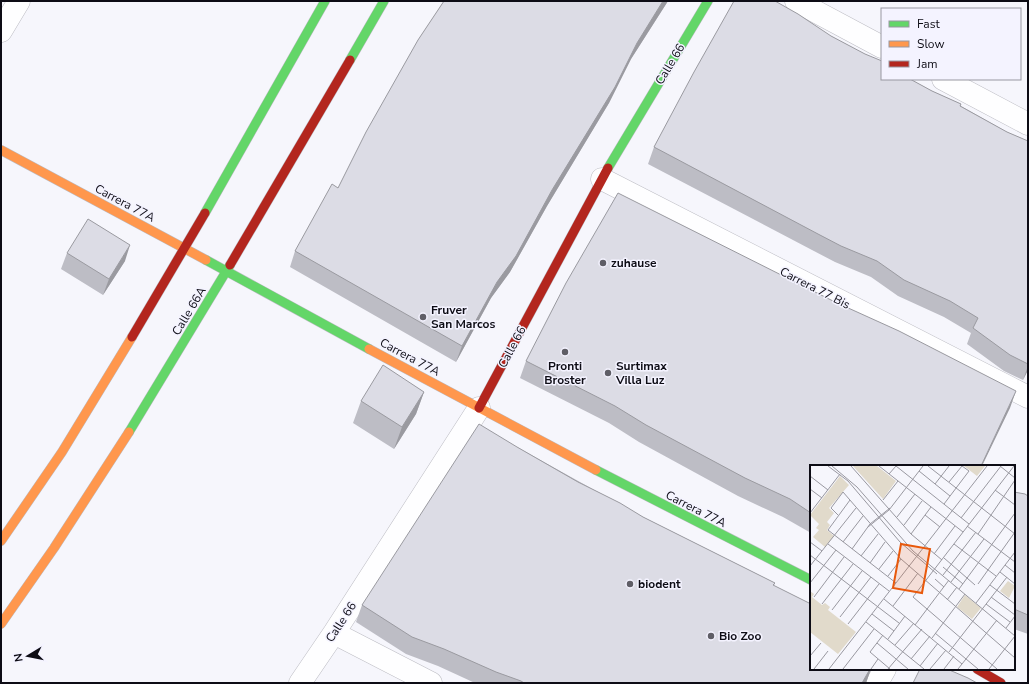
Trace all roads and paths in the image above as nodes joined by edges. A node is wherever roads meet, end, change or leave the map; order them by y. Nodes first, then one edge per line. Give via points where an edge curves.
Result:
1 (19, 1) edge
2 (325, 1) edge
3 (384, 1) edge
4 (708, 1) edge
5 (796, 1) edge
6 (1, 31) edge
7 (881, 45) edge
8 (946, 80) edge
9 (1028, 124) edge
10 (1, 150) edge
11 (602, 179) junction
12 (185, 248) junction
13 (227, 271) junction
14 (1028, 397) edge
15 (479, 408) junction
16 (1, 541) edge
17 (810, 580) edge
18 (1, 624) edge
19 (334, 633) junction
20 (884, 670) edge
21 (979, 670) edge
22 (300, 683) edge
23 (431, 683) edge
24 (877, 683) edge
25 (1001, 683) edge

1 - 6 street
2 - 12 street
3 - 13 street, Calle 66A
4 - 11 street, Calle 66
5 - 7 street
8 - 9 street
10 - 12 street, Carrera 77A
11 - 14 street, Carrera 77 Bis
11 - 15 street, Calle 66
12 - 13 street, Carrera 77A
12 - 16 street via 100,392
13 - 15 street, Carrera 77A
13 - 18 street, Calle 66A via 144,411 43,566
15 - 17 street, Carrera 77A
15 - 19 street, Calle 66
19 - 22 street, Calle 66
19 - 23 street
20 - 24 street
21 - 25 street

